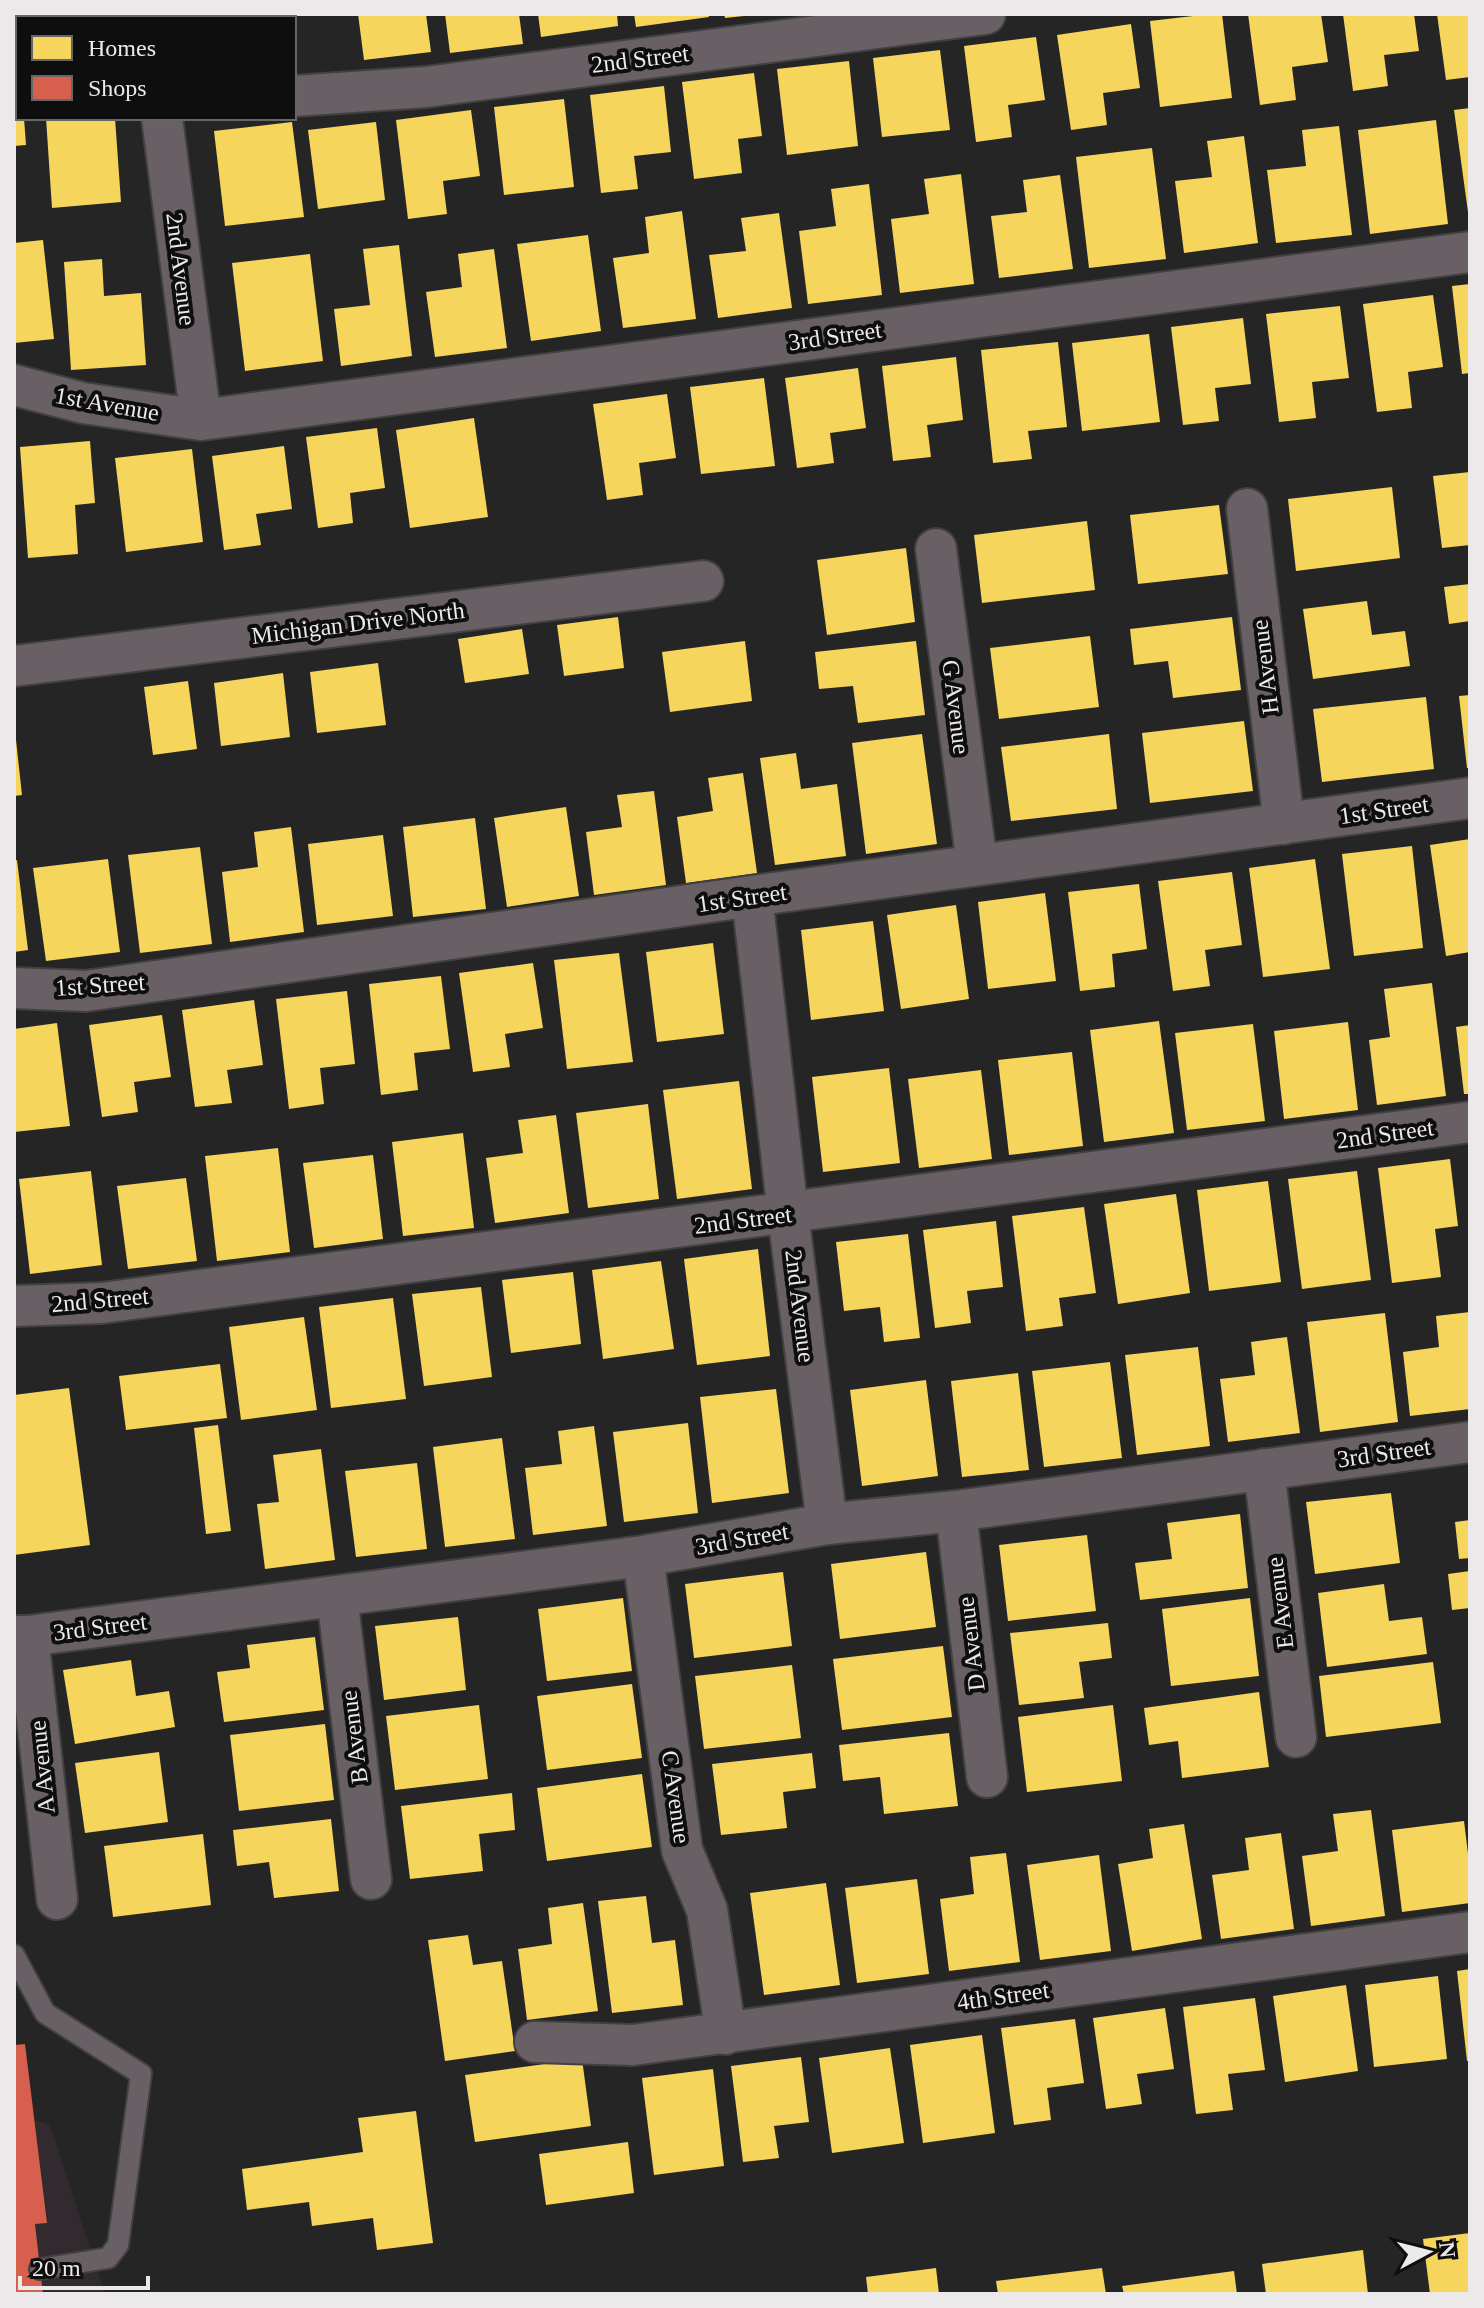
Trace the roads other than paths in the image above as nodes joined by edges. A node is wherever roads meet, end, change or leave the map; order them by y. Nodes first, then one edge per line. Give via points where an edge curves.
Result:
1 (985, 14) edge
2 (296, 96) edge
3 (162, 120) edge
4 (1470, 252) edge
5 (14, 385) edge
6 (201, 420) junction
7 (1247, 509) dead end
8 (936, 549) dead end
9 (703, 581) dead end
10 (14, 666) edge
11 (1470, 798) edge
12 (1284, 824) junction
13 (977, 865) junction
14 (752, 896) junction
15 (14, 988) edge
16 (1470, 1122) edge
17 (788, 1214) junction
18 (14, 1306) edge
19 (1470, 1442) edge
20 (1264, 1469) junction
21 (956, 1511) junction
22 (827, 1524) junction
23 (643, 1556) junction
24 (337, 1596) junction
25 (21, 1636) edge
26 (1296, 1737) dead end
27 (987, 1777) dead end
28 (371, 1879) dead end
29 (57, 1899) dead end
30 (1470, 1932) edge
31 (14, 1955) edge
32 (726, 2034) junction
33 (535, 2042) dead end
34 (40, 2269) dead end

1 - 2 street, 2nd Street via 426,87
3 - 6 street, 2nd Avenue
4 - 6 street, 3rd Street
5 - 6 street, 1st Avenue via 83,403
7 - 12 street, H Avenue
8 - 13 street, G Avenue
9 - 10 street, Michigan Drive North
11 - 12 street, 1st Street
12 - 13 street, 1st Street
13 - 14 street, 1st Street
14 - 15 street, 1st Street via 86,991
14 - 17 street, 2nd Avenue
16 - 17 street, 2nd Street
17 - 18 street, 2nd Street via 102,1303
17 - 22 street, 2nd Avenue
19 - 20 street, 3rd Street
20 - 21 street, 3rd Street
20 - 26 street, E Avenue
21 - 22 street, 3rd Street
21 - 27 street, D Avenue
22 - 23 street, 3rd Street
23 - 24 street, 3rd Street
23 - 32 street, C Avenue via 682,1850 707,1910
24 - 25 street, 3rd Street
24 - 28 street, B Avenue
25 - 29 street, A Avenue
30 - 32 street, 4th Street
31 - 34 lane via 45,2013 141,2074 118,2245 108,2258
32 - 33 street, 4th Street via 633,2045

